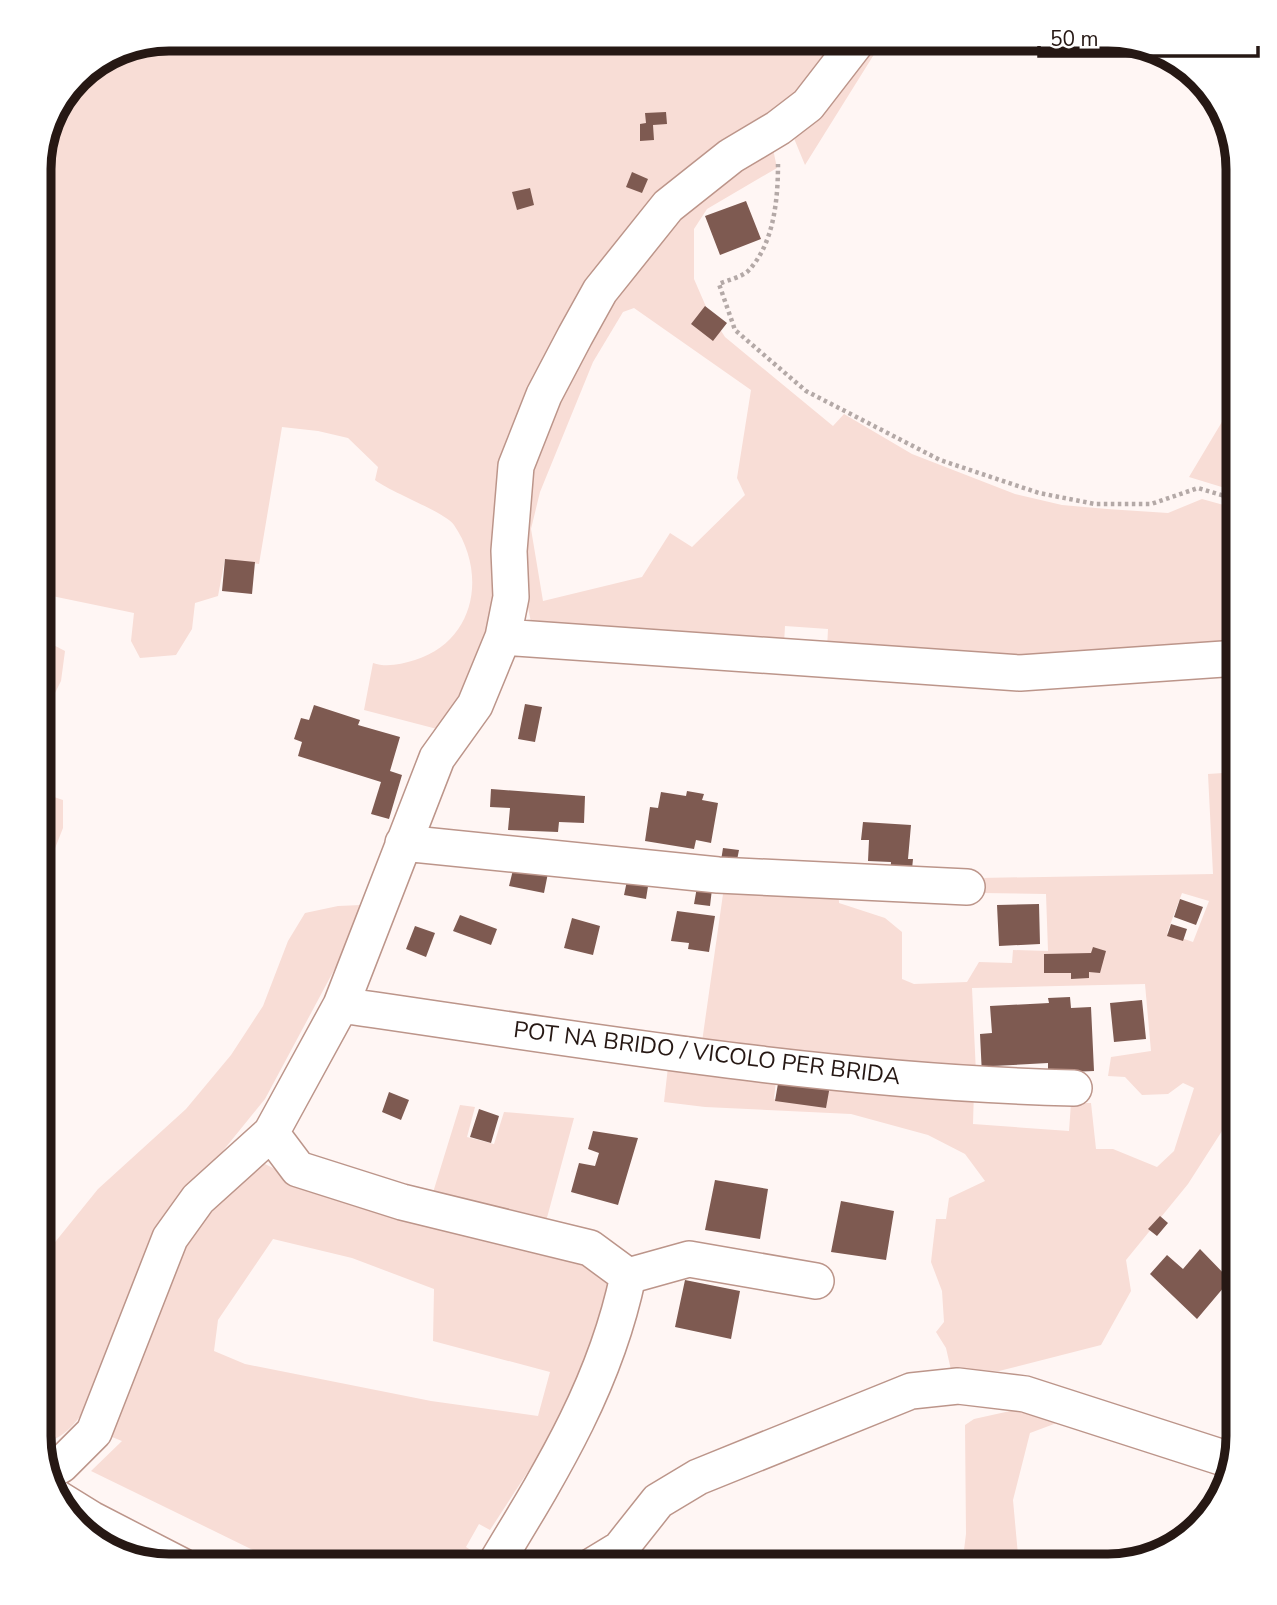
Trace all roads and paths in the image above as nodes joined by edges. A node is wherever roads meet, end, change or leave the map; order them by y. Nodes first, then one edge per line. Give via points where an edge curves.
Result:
1 (850, 51) edge
2 (778, 128) junction
3 (1226, 496) edge
4 (503, 637) junction
5 (1226, 659) edge
6 (403, 843) junction
7 (967, 887) dead end
8 (341, 1004) junction
9 (1074, 1088) dead end
10 (271, 1132) junction
11 (628, 1276) junction
12 (816, 1281) dead end
13 (1224, 1458) edge
14 (55, 1468) edge
15 (77, 1511) edge
16 (157, 1553) edge
17 (501, 1554) edge
18 (612, 1554) edge

1 - 2 street via 808,105
2 - 3 path via 778,186 769,236 748,272 719,284 735,330 806,391 940,460 1039,493 1095,504 1150,504 1198,488
2 - 4 street via 731,156 667,206 600,291 575,336 544,395 516,467 509,551 511,597
4 - 5 street via 1020,673
4 - 6 street via 475,705 437,758
6 - 7 street via 718,875
6 - 8 street
8 - 9 street, POT NA BRIDO / VICOLO PER BRIDA via 687,1054 975,1086
8 - 10 street
10 - 11 street via 298,1169 402,1202 590,1248
10 - 14 street via 198,1199 170,1238 94,1432
11 - 12 street via 689,1259
11 - 17 street via 618,1325 567,1446
13 - 18 street via 1025,1394 958,1386 911,1391 698,1477 658,1501
15 - 16 street

